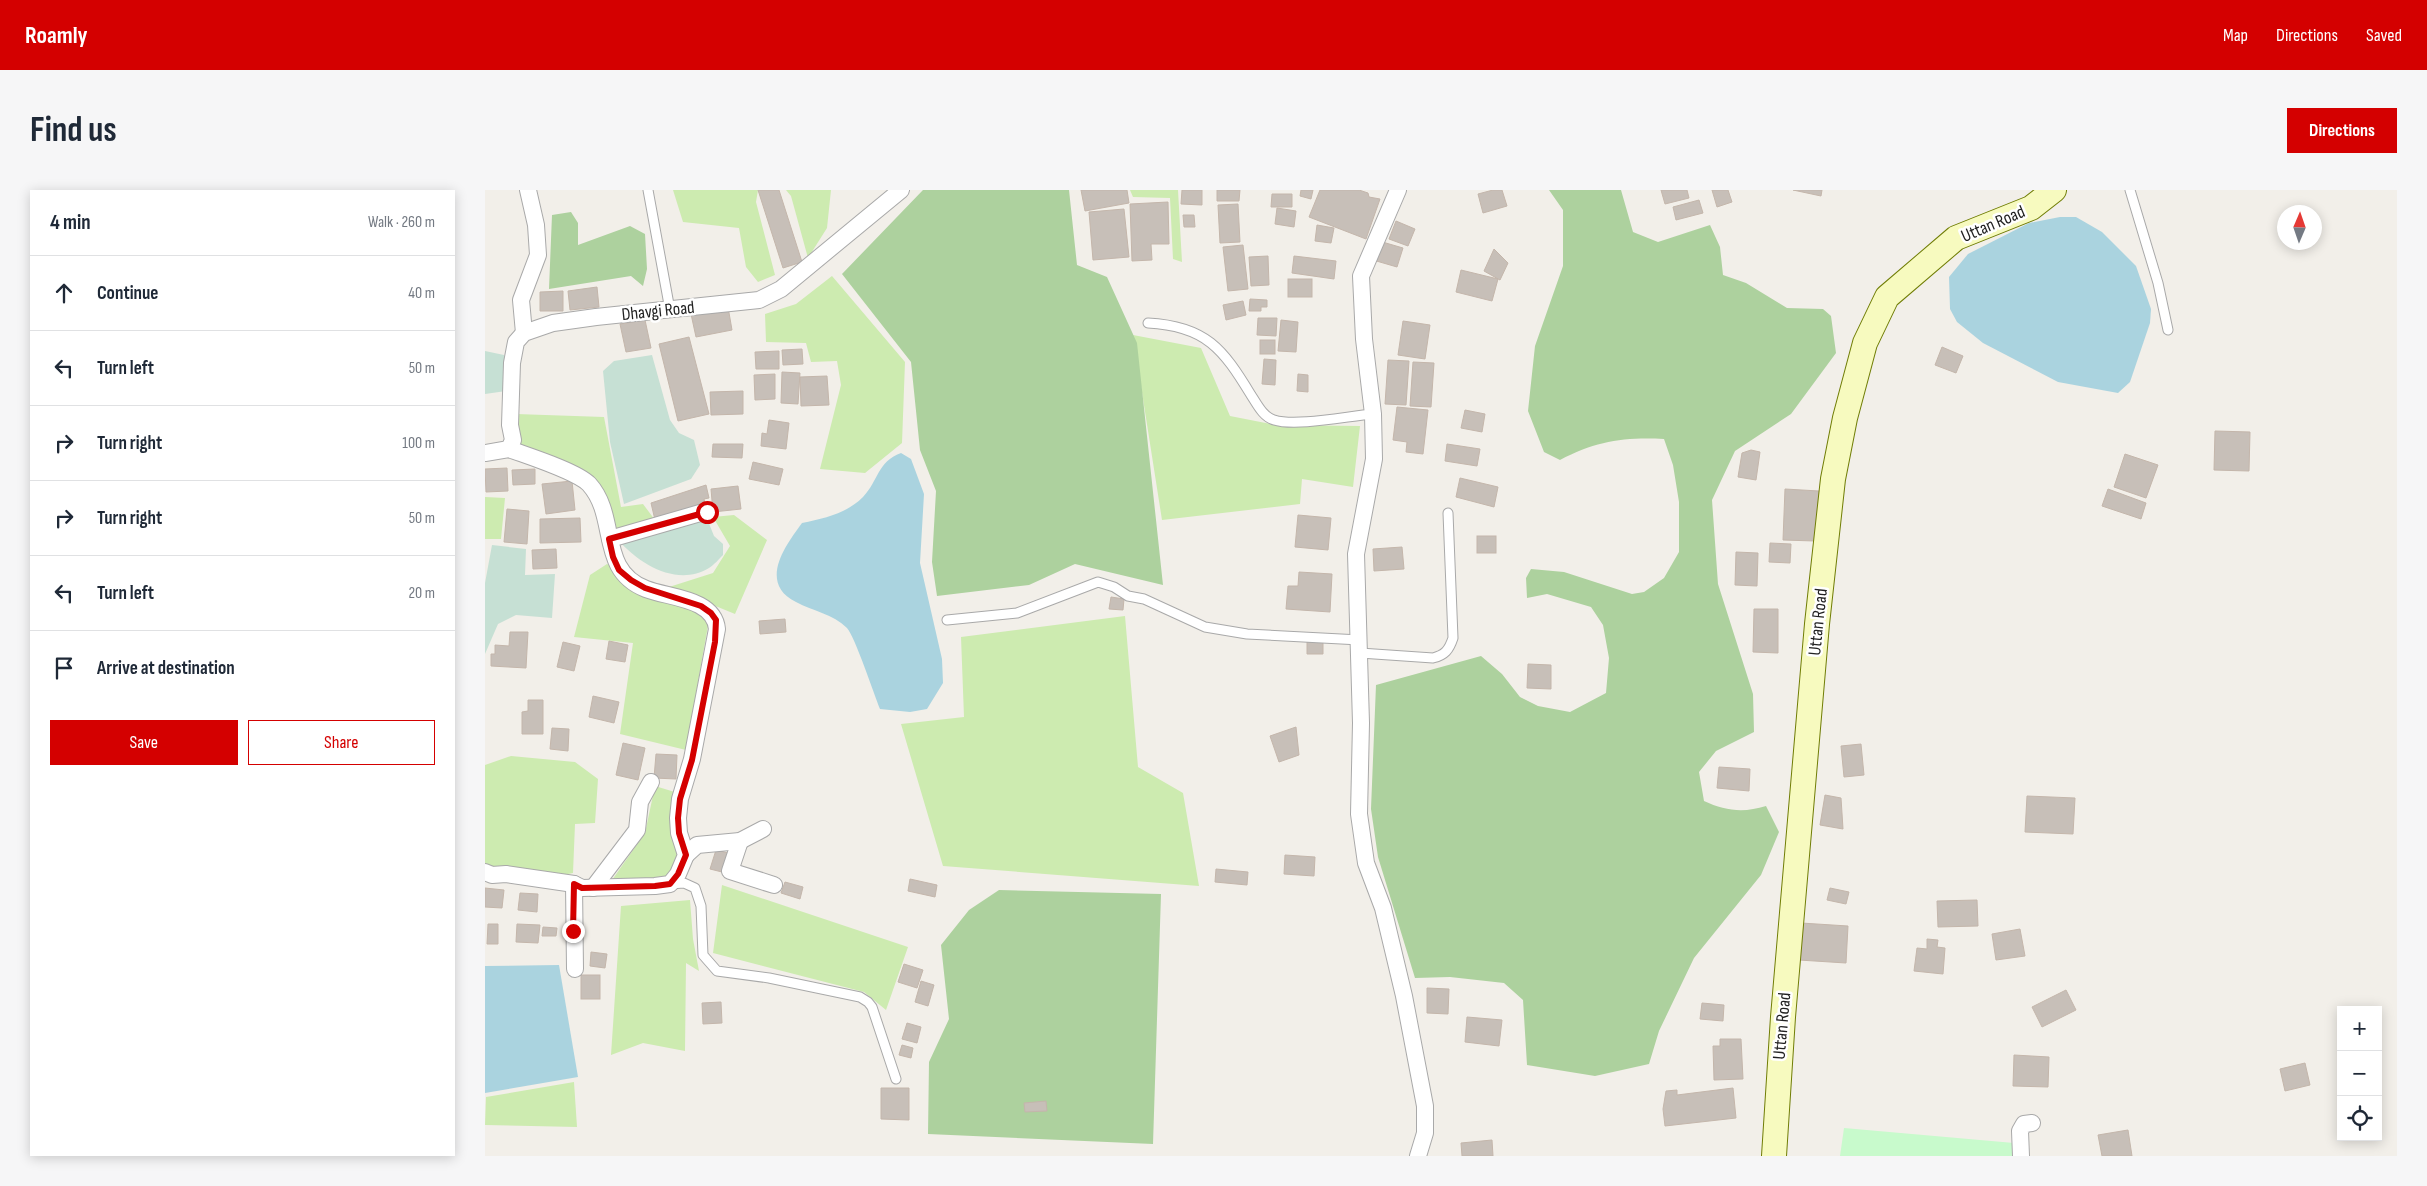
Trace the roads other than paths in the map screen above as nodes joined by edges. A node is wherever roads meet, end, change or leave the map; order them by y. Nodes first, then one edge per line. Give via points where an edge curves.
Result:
1 (528, 190) edge
2 (648, 190) edge
3 (901, 190) edge
4 (1398, 190) edge
5 (2054, 190) edge
6 (2129, 190) edge
7 (670, 310) junction
8 (1148, 323) dead end
9 (2167, 330) dead end
10 (523, 333) junction
11 (1373, 414) junction
12 (509, 449) junction
13 (485, 453) edge
14 (707, 512) dead end
15 (1448, 513) dead end
16 (609, 539) junction
17 (947, 620) dead end
18 (1360, 646) junction
19 (651, 782) dead end
20 (763, 830) dead end
21 (740, 842) junction
22 (686, 855) junction
23 (485, 872) edge
24 (574, 884) junction
25 (670, 884) junction
26 (774, 885) dead end
27 (593, 888) junction
28 (575, 969) dead end
29 (896, 1079) dead end
30 (2032, 1123) dead end
31 (1419, 1156) edge
32 (1774, 1156) edge
33 (2021, 1156) edge

1 - 10 street via 536,225 538,255 521,300
2 - 7 lane
3 - 7 street, Dhavgi Road via 781,290 759,300
4 - 11 street via 1361,276
5 - 32 main road, Uttan Road via 2031,208 1956,238 1887,298 1865,343 1833,478 1783,1017
6 - 9 lane via 2158,283
7 - 10 street, Dhavgi Road via 561,322
8 - 11 lane via 1172,324 1216,346 1261,410 1272,420 1287,423
10 - 12 street via 516,342 512,363 509,425 513,440
11 - 18 street via 1373,459 1356,554
12 - 13 street
12 - 16 street via 581,477 598,496 604,509
14 - 16 street
15 - 18 lane via 1453,638 1449,648 1441,656 1433,658
16 - 22 street via 619,570 631,580 645,588 701,606 716,620 715,642 692,760 680,799 678,826
17 - 18 lane via 1017,613 1098,582 1205,627
18 - 31 street via 1359,814 1366,863 1383,908 1425,1106 1425,1133
19 - 27 street via 640,802 637,830
20 - 21 street
21 - 22 street via 697,846
21 - 26 street via 730,870
22 - 25 street
23 - 24 street
24 - 27 street
24 - 28 street
25 - 27 street
25 - 29 lane via 684,883 695,888 701,906 703,955 717,971 769,978 860,997 868,1002
30 - 33 street via 2024,1124 2020,1131

